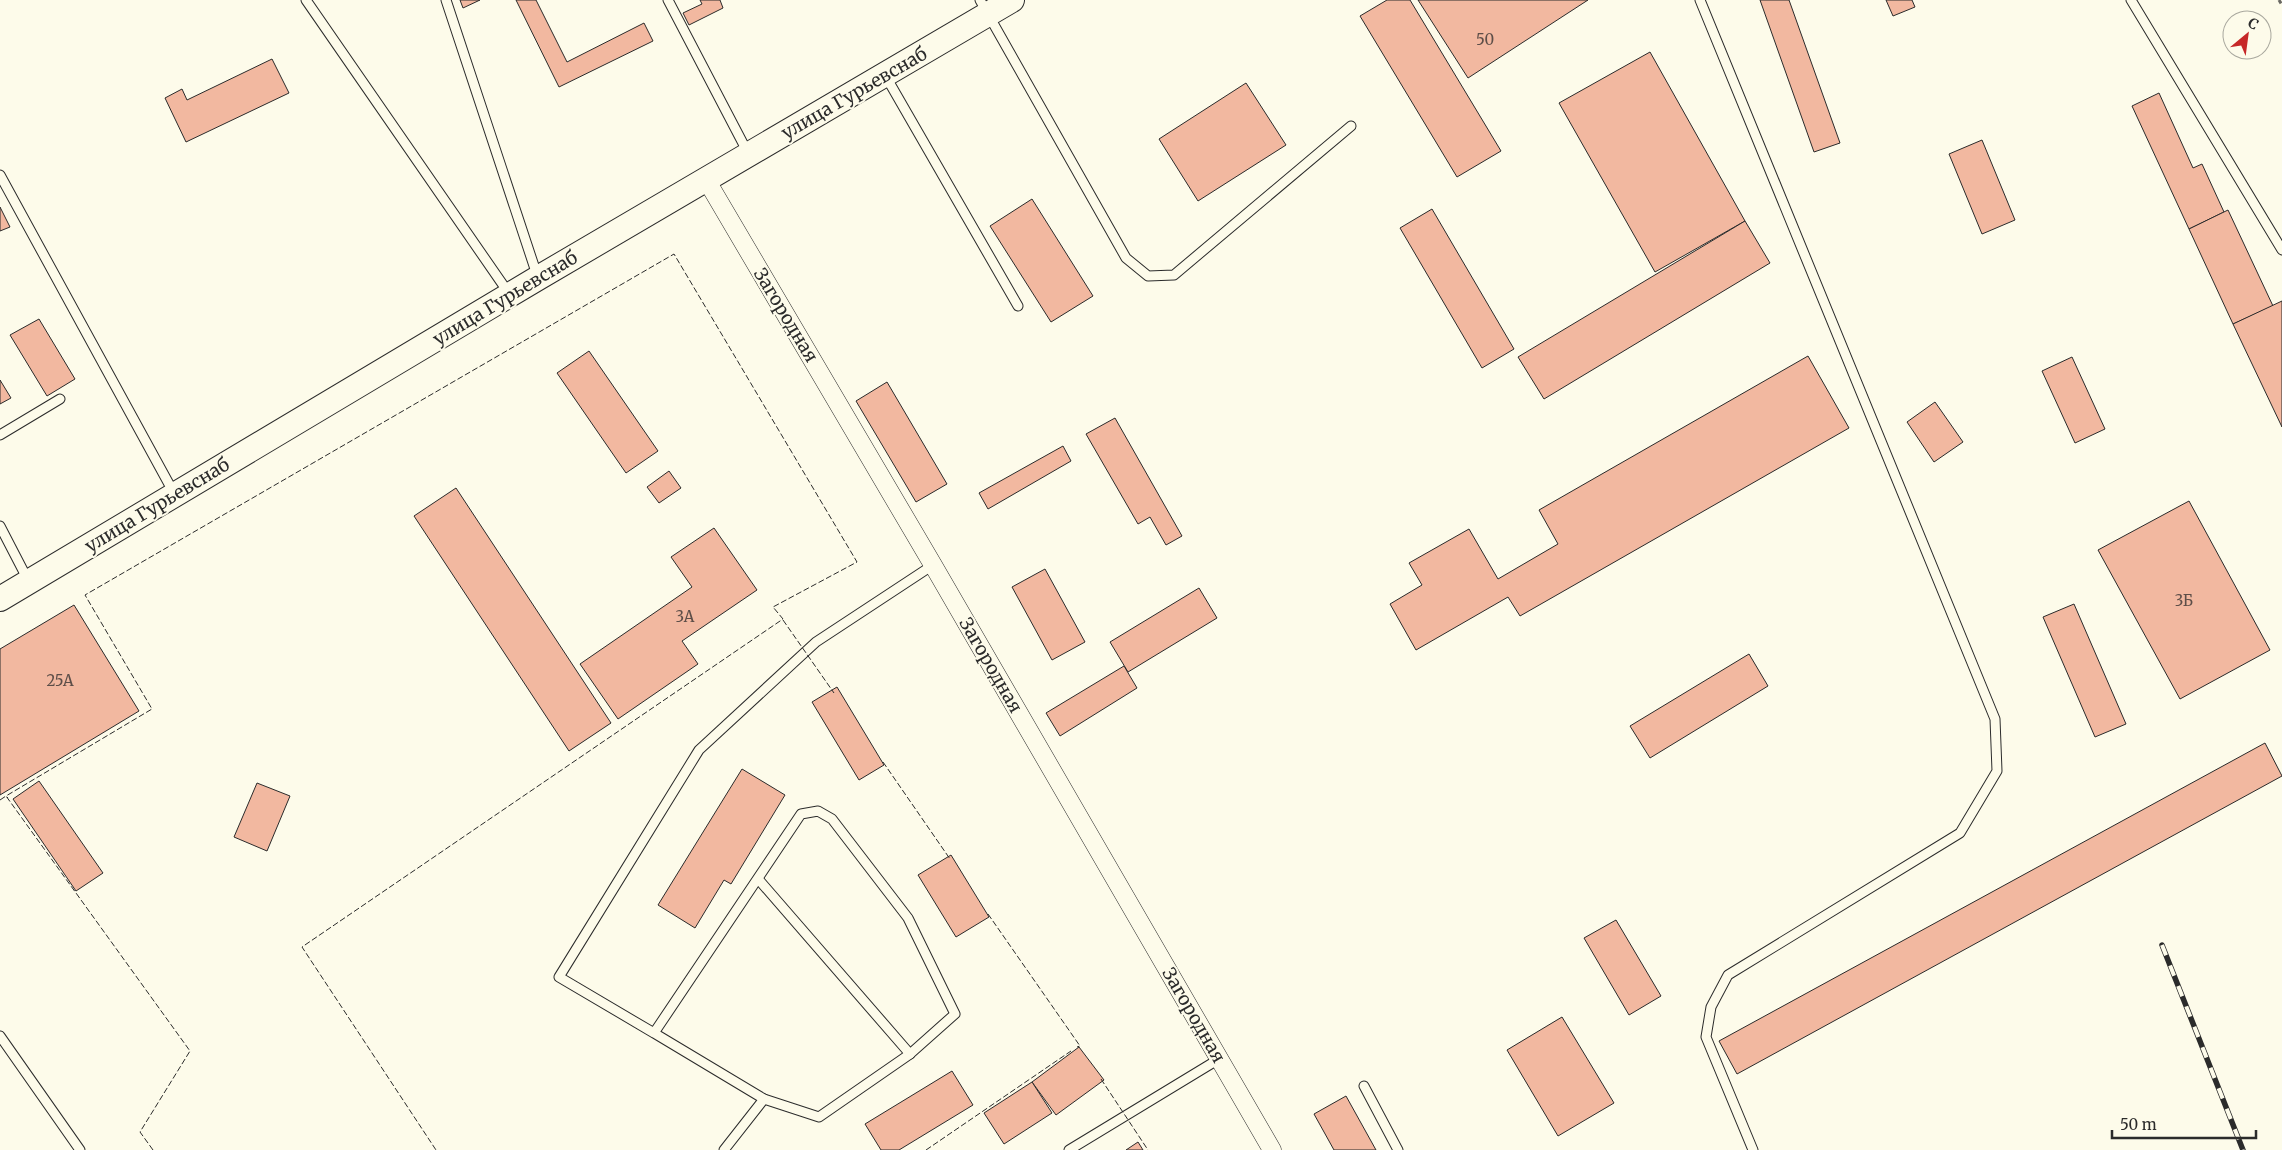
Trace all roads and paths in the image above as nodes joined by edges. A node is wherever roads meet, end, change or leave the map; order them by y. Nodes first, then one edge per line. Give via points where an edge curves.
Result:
1 (306, 0) edge
2 (446, 0) edge
3 (668, 0) edge
4 (1012, 0) edge
5 (1700, 0) edge
6 (2131, 0) edge
7 (2279, 0) edge
8 (2282, 5) edge
9 (985, 7) edge
10 (885, 75) junction
11 (1351, 126) dead end
12 (749, 154) junction
13 (0, 175) edge
14 (707, 181) junction
15 (2282, 250) edge
16 (538, 278) junction
17 (510, 296) junction
18 (1018, 306) dead end
19 (60, 399) dead end
20 (0, 435) edge
21 (175, 495) junction
22 (0, 526) edge
23 (933, 564) junction
24 (29, 582) junction
25 (0, 599) edge
26 (758, 880) junction
27 (654, 1033) junction
28 (0, 1036) edge
29 (910, 1054) junction
30 (1219, 1059) junction
31 (1364, 1086) dead end
32 (764, 1099) junction
33 (80, 1150) edge
34 (724, 1150) edge
35 (1069, 1150) edge
36 (1272, 1150) edge
37 (1398, 1150) edge
38 (1753, 1150) edge

1 - 17 lane
2 - 16 lane
3 - 12 lane
4 - 9 street, улица Гурьевснаб
5 - 38 lane via 1995,719 1997,771 1960,833 1728,975 1711,1007 1706,1037
6 - 15 lane
7 - 8 path
9 - 10 street, улица Гурьевснаб
9 - 11 lane via 1126,258 1148,276 1174,275
10 - 12 street, улица Гурьевснаб
10 - 18 lane
12 - 14 street, улица Гурьевснаб
13 - 21 lane
14 - 16 street, улица Гурьевснаб
14 - 23 street, Загородная
16 - 17 street, улица Гурьевснаб
17 - 21 street, улица Гурьевснаб
19 - 20 lane
21 - 24 street, улица Гурьевснаб
22 - 24 lane
23 - 27 lane via 816,642 699,750 558,977
23 - 30 street, Загородная
24 - 25 street, улица Гурьевснаб
26 - 27 lane
26 - 29 lane
26 - 29 lane via 801,814 818,811 832,819 908,918 955,1014
27 - 32 lane
28 - 33 lane
29 - 32 lane via 819,1117
30 - 35 lane
30 - 36 street, Загородная
31 - 37 lane
32 - 34 lane

